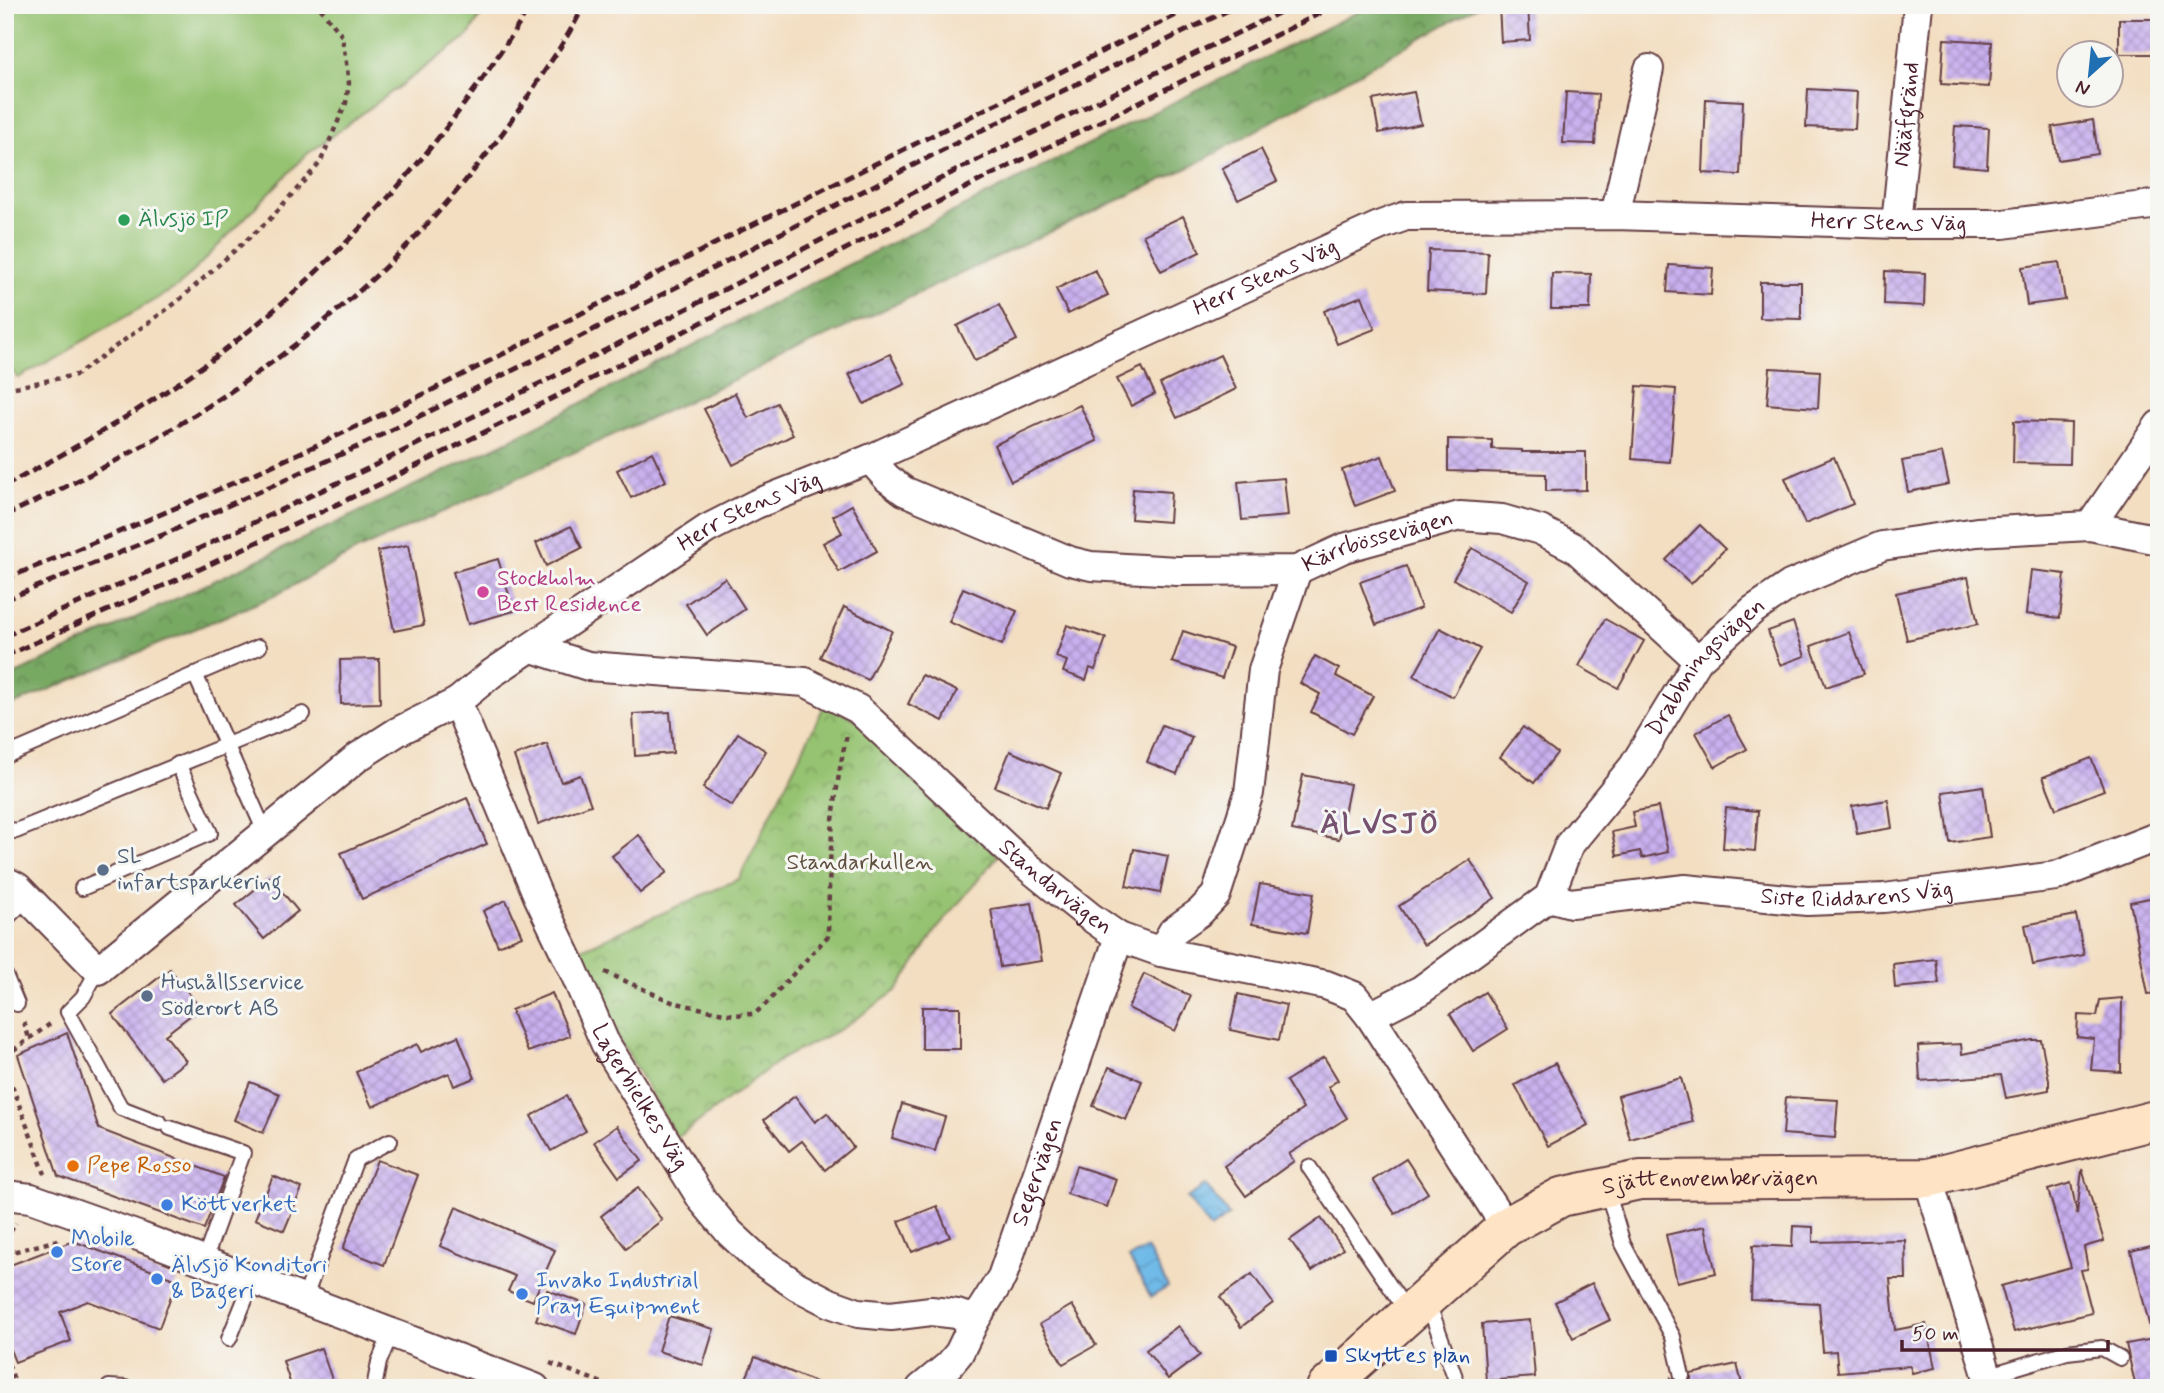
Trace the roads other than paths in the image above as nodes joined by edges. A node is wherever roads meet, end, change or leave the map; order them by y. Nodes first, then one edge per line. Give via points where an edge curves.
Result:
1 (1919, 5) edge
2 (1649, 69) dead end
3 (2159, 204) edge
4 (1615, 215) junction
5 (1896, 224) junction
6 (2159, 425) edge
7 (870, 459) junction
8 (2090, 526) junction
9 (2159, 540) edge
10 (1297, 570) junction
11 (259, 647) dead end
12 (532, 648) junction
13 (1698, 660) junction
14 (195, 674) junction
15 (457, 702) junction
16 (303, 713) dead end
17 (226, 744) junction
18 (5, 756) edge
19 (178, 764) junction
20 (5, 829) edge
21 (265, 832) junction
22 (2159, 836) edge
23 (82, 888) dead end
24 (16, 890) edge
25 (1549, 897) junction
26 (5, 920) edge
27 (1119, 937) junction
28 (1161, 952) junction
29 (98, 970) junction
30 (5, 975) edge
31 (17, 1004) dead end
32 (1370, 1016) junction
33 (2158, 1114) edge
34 (390, 1140) dead end
35 (1309, 1167) dead end
36 (1928, 1178) junction
37 (1606, 1187) junction
38 (5, 1195) edge
39 (54, 1205) junction
40 (5, 1212) edge
41 (1506, 1227) junction
42 (204, 1261) junction
43 (253, 1280) junction
44 (304, 1300) junction
45 (1417, 1306) junction
46 (975, 1320) junction
47 (391, 1334) junction
48 (229, 1339) dead end
49 (2120, 1358) dead end
50 (1682, 1376) dead end
51 (1989, 1382) edge
52 (108, 1387) edge
53 (125, 1388) edge
54 (374, 1388) edge
55 (535, 1388) edge
56 (922, 1388) edge
57 (1326, 1388) edge
58 (1459, 1388) edge

1 - 5 street, Nääfgränd
2 - 4 street
3 - 5 street, Herr Stens Väg via 2003,224
4 - 5 street, Herr Stens Väg
4 - 7 street, Herr Stens Väg via 1406,216
6 - 8 street
7 - 10 street, Kärrbössevägen via 904,491 1070,561 1177,571
7 - 12 street, Herr Stens Väg via 756,504 707,529
8 - 9 street, Drabbningsvägen
8 - 13 street, Drabbningsvägen via 1977,532 1882,546 1790,585 1753,610
10 - 13 street, Kärrbössevägen via 1344,548 1460,516 1502,519 1540,530 1576,548
10 - 28 street via 1264,670 1249,793 1216,895 1173,931
11 - 14 lane
12 - 15 street, Herr Stens Väg
12 - 27 street, Standarvägen via 588,666 805,682 855,707 1017,858
13 - 25 street, Drabbningsvägen via 1633,766 1569,845
14 - 17 lane
14 - 18 lane
15 - 21 street, Herr Stens Väg via 358,757
15 - 46 street, Lagerbielkes Väg via 605,1044 703,1201 758,1259 830,1303 858,1313 931,1311
16 - 17 lane
17 - 19 lane
17 - 21 lane
19 - 20 lane via 16,831
19 - 23 lane via 210,832
21 - 29 street, Herr Stens Väg
22 - 25 street, Siste Riddarens Väg via 2056,876 1884,898 1807,901 1685,889 1571,903
24 - 26 lane
24 - 29 street
25 - 32 street via 1421,990
27 - 28 street, Standarvägen
27 - 46 street, Segervägen via 1002,1277
28 - 32 street, Standarvägen via 1326,985 1353,996
29 - 42 lane via 68,1012 121,1108 243,1153
30 - 31 lane
32 - 41 street, Standarvägen
33 - 36 street, Sjättenovembervägen
34 - 44 lane via 356,1159
35 - 45 lane
36 - 37 street, Sjättenovembervägen via 1640,1180
36 - 51 street
37 - 41 street, Sjättenovembervägen via 1561,1197
37 - 50 lane via 1623,1244 1673,1337
38 - 39 street
39 - 40 street
39 - 42 street
41 - 45 street, Sjättenovembervägen
42 - 43 street
43 - 44 street
43 - 48 lane
44 - 47 street
45 - 57 street, Sjättenovembervägen
45 - 58 lane
46 - 56 street, Segervägen via 959,1353
47 - 54 lane
47 - 55 street
49 - 51 lane via 2102,1348 2067,1352
52 - 53 lane

